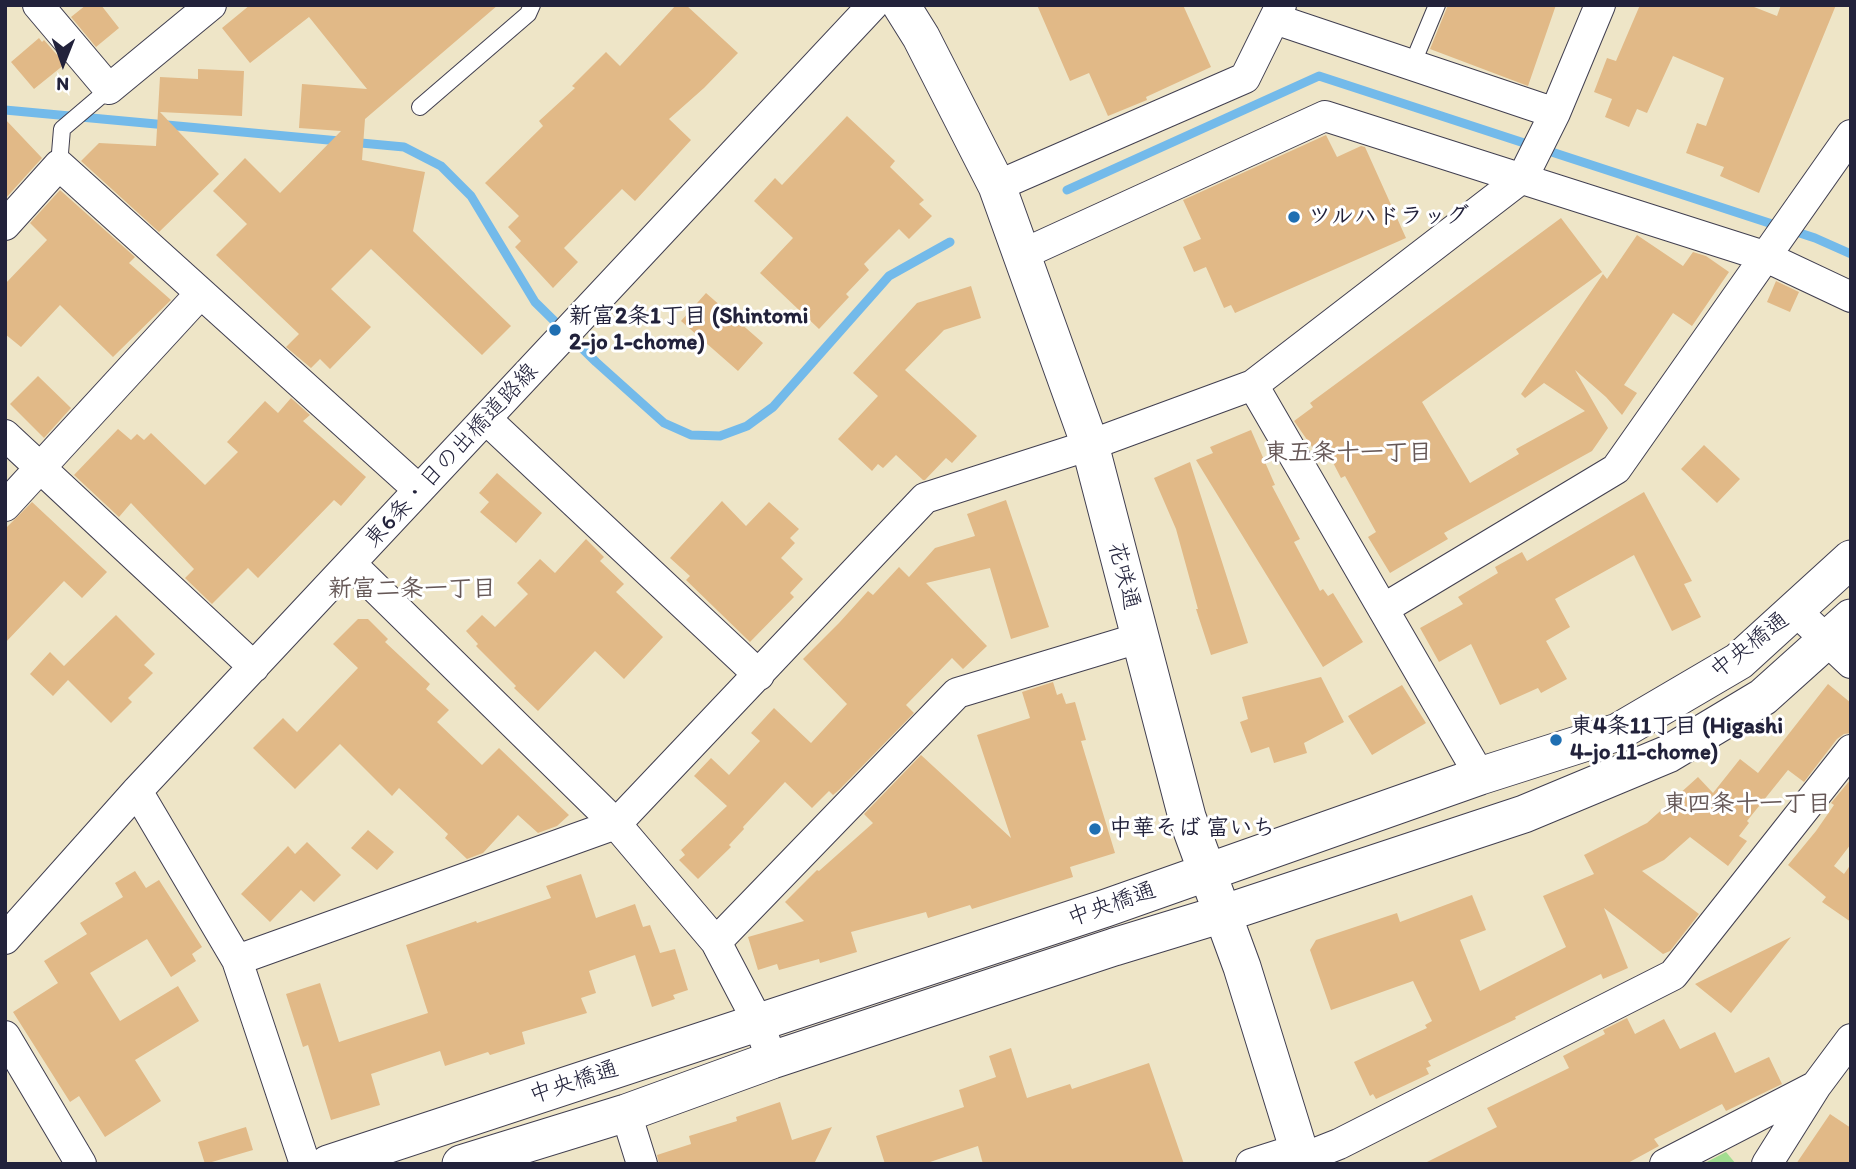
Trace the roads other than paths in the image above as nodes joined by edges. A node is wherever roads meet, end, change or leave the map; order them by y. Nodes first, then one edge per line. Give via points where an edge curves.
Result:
1 (38, 5) edge
2 (211, 5) edge
3 (532, 5) edge
4 (873, 5) edge
5 (901, 5) edge
6 (1437, 5) edge
7 (1600, 5) edge
8 (1278, 12) edge
9 (1412, 65) junction
10 (99, 98) junction
11 (420, 107) dead end
12 (1550, 121) junction
13 (1851, 135) edge
14 (59, 165) junction
15 (1527, 168) junction
16 (997, 186) junction
17 (5, 225) edge
18 (1772, 246) junction
19 (1023, 254) junction
20 (200, 294) junction
21 (1851, 297) edge
22 (1253, 385) junction
23 (486, 419) junction
24 (5, 435) edge
25 (1090, 445) junction
26 (41, 468) junction
27 (419, 490) junction
28 (5, 506) edge
29 (1851, 559) edge
30 (351, 564) junction
31 (1383, 609) junction
32 (1796, 611) junction
33 (1139, 638) junction
34 (1843, 640) edge
35 (254, 667) junction
36 (759, 675) junction
37 (1851, 750) edge
38 (1480, 776) junction
39 (137, 790) junction
40 (616, 824) junction
41 (1207, 872) junction
42 (1222, 914) junction
43 (5, 939) edge
44 (716, 942) junction
45 (237, 960) junction
46 (758, 1022) junction
47 (5, 1035) edge
48 (1851, 1039) edge
49 (772, 1060) junction
50 (1816, 1086) junction
51 (626, 1113) junction
52 (1342, 1154) edge
53 (1300, 1157) edge
54 (81, 1164) edge
55 (304, 1164) edge
56 (328, 1164) edge
57 (461, 1164) edge
58 (642, 1164) edge
59 (1251, 1164) edge
60 (1665, 1164) edge
61 (1767, 1164) edge

1 - 10 street
2 - 10 street
3 - 11 lane via 528,14
4 - 23 street, 東6条・日の出橋道路線
5 - 16 street, 花咲通
6 - 9 lane
7 - 12 street
8 - 9 street
8 - 16 street via 1245,78
9 - 12 street
10 - 14 lane via 62,129
12 - 15 street
13 - 18 street
14 - 17 street
14 - 20 street
15 - 18 street
15 - 19 street via 1325,116
15 - 22 street
16 - 19 street, 花咲通
18 - 21 street
18 - 31 street via 1616,469
19 - 25 street, 花咲通
20 - 26 street
20 - 27 street
22 - 25 street
22 - 31 street
23 - 27 street, 東6条・日の出橋道路線
23 - 36 street
24 - 26 street
25 - 33 street, 花咲通
25 - 36 street via 925,498
26 - 28 street
26 - 35 street
27 - 30 street, 東6条・日の出橋道路線
29 - 32 street, 中央橋通
30 - 35 street, 東6条・日の出橋道路線
30 - 40 street
31 - 38 street
32 - 34 street
32 - 38 street, 中央橋通 via 1739,661 1618,732
33 - 41 street, 花咲通 via 1187,817
33 - 44 street via 957,693
34 - 42 street, 中央橋通 via 1763,697 1668,754 1524,814
35 - 39 street, 東6条・日の出橋道路線
36 - 40 street
37 - 52 street via 1673,975
38 - 41 street, 中央橋通
39 - 43 street, 東6条・日の出橋道路線
39 - 45 street
40 - 44 street
40 - 45 street
41 - 42 street, 花咲通
41 - 46 street, 中央橋通
42 - 49 street, 中央橋通
42 - 53 street, 花咲通
44 - 46 street
45 - 55 street
46 - 49 street
46 - 56 street, 中央橋通
47 - 54 street
48 - 50 street
49 - 51 street, 中央橋通
50 - 60 street
50 - 61 street
51 - 57 street, 中央橋通
51 - 58 street
52 - 53 street
53 - 59 street

